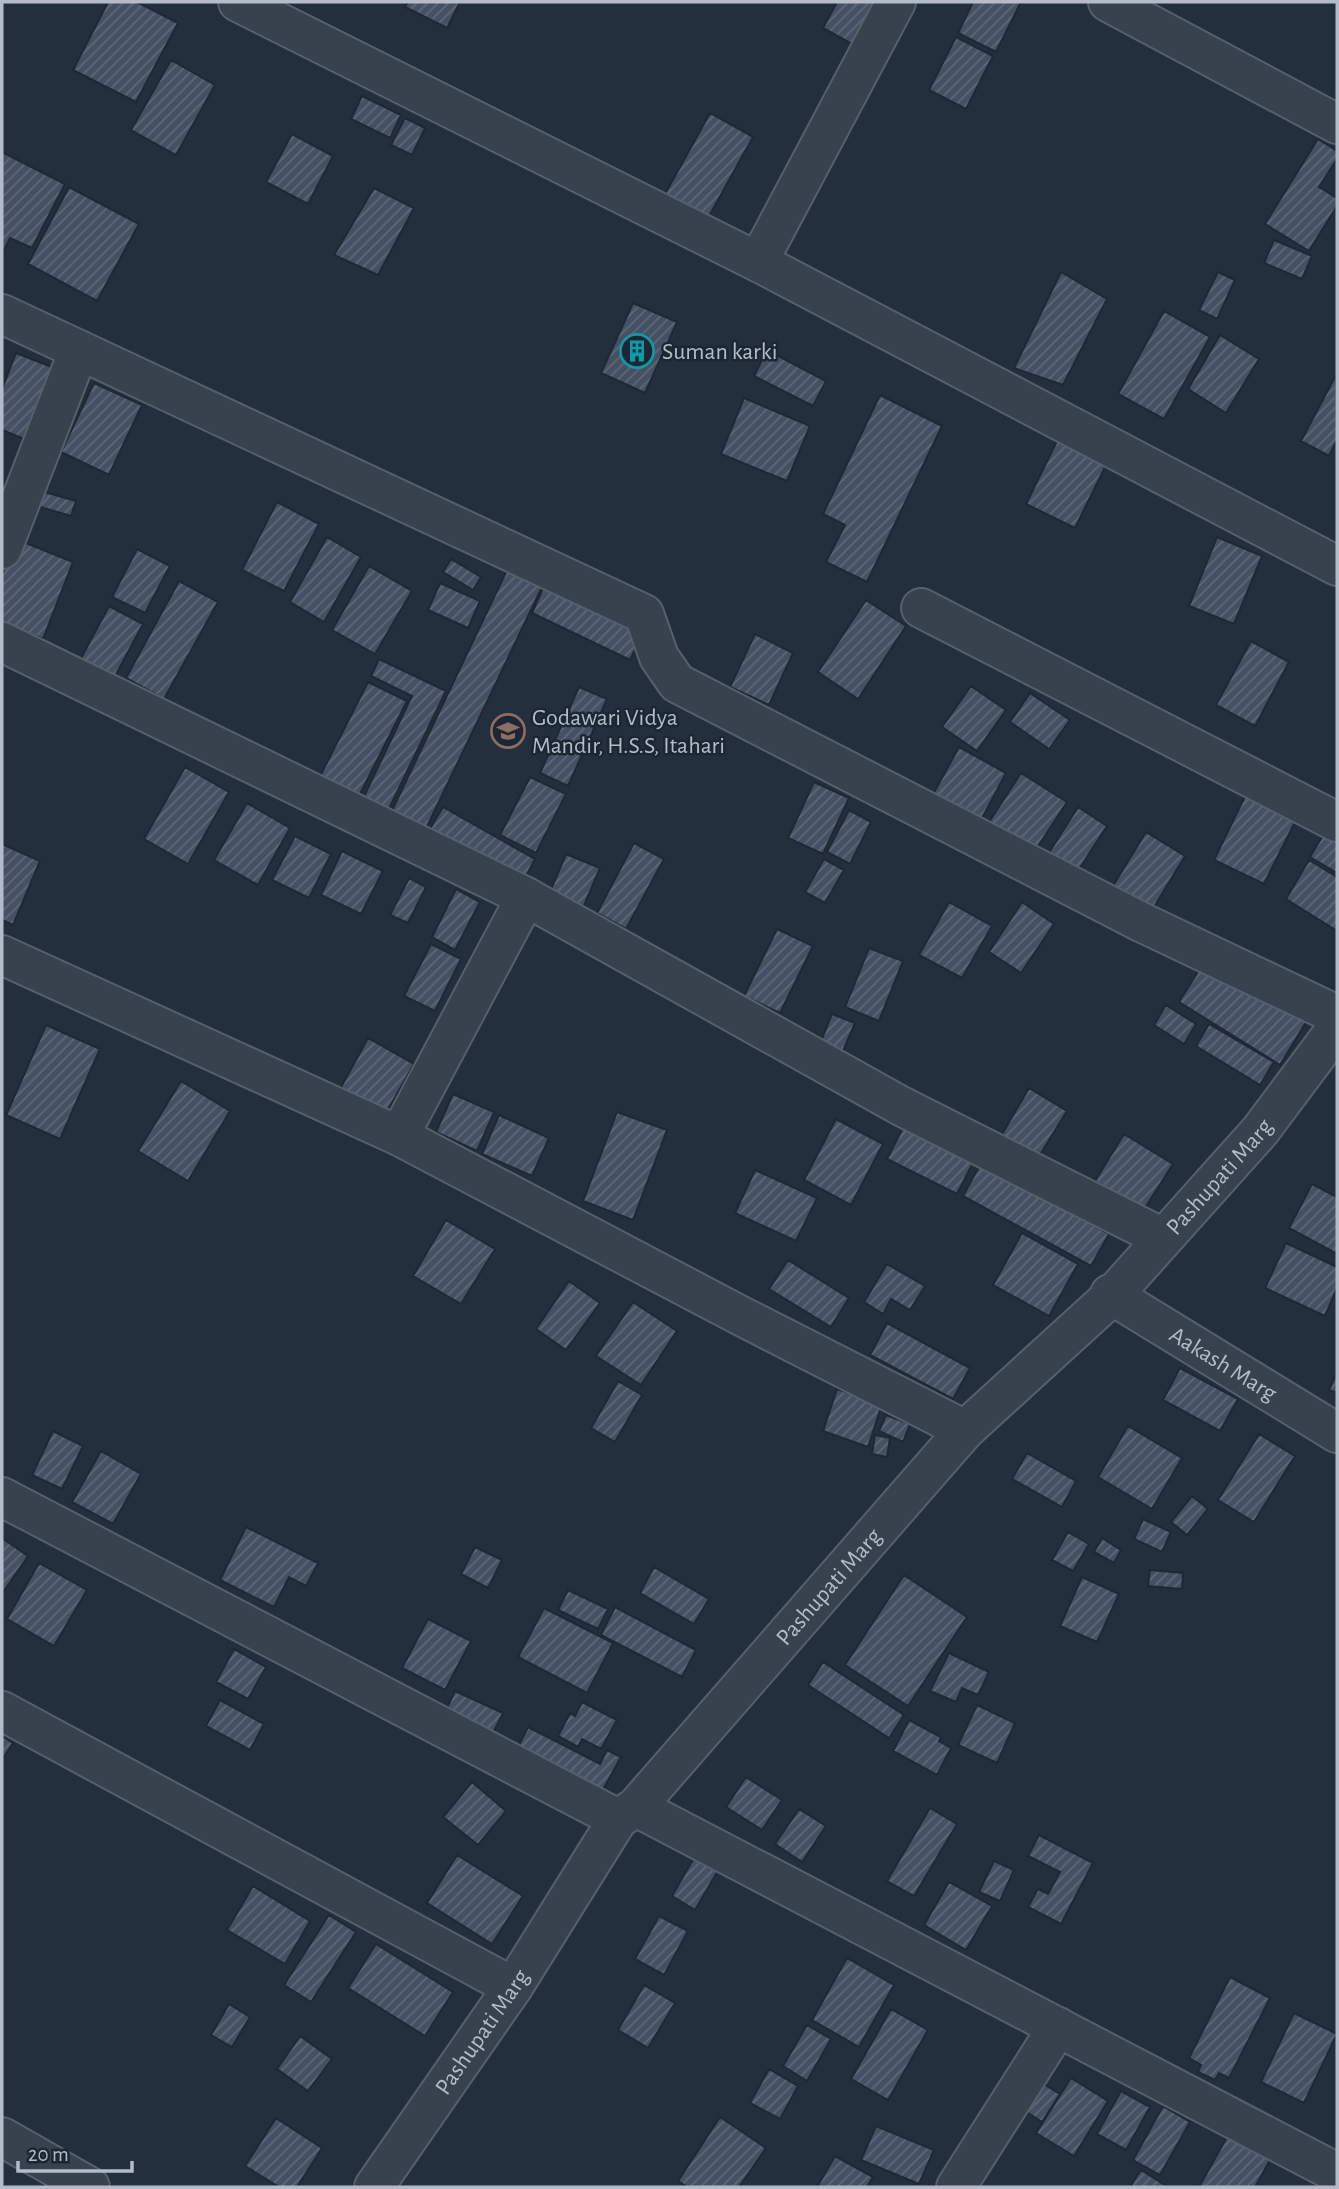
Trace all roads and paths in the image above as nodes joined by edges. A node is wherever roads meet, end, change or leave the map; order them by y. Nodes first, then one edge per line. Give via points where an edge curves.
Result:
1 (238, 2) edge
2 (896, 2) edge
3 (1108, 2) edge
4 (1337, 124) edge
5 (758, 262) junction
6 (2, 314) edge
7 (79, 350) junction
8 (2, 549) edge
9 (1337, 566) edge
10 (921, 608) dead end
11 (2, 642) edge
12 (1337, 822) edge
13 (526, 897) junction
14 (2, 955) edge
15 (1335, 1030) edge
16 (399, 1136) junction
17 (1163, 1238) junction
18 (1110, 1294) junction
19 (965, 1430) junction
20 (1337, 1433) edge
21 (2, 1497) edge
22 (2, 1711) edge
23 (627, 1813) junction
24 (513, 1987) junction
25 (1058, 2027) junction
26 (2, 2137) edge
27 (1337, 2173) edge
28 (90, 2187) edge
29 (374, 2187) edge
30 (956, 2187) edge

1 - 5 street
2 - 5 street
3 - 4 street
5 - 9 street
6 - 7 street
7 - 8 street
7 - 15 street via 644,614 659,657 677,683 1141,922
10 - 12 street
11 - 13 street
13 - 16 street
13 - 17 street via 901,1106
14 - 16 street
15 - 17 street, Pashupati Marg via 1260,1131
16 - 19 street
17 - 18 street, Pashupati Marg
18 - 19 street, Pashupati Marg
18 - 20 street, Aakash Marg
19 - 23 street, Pashupati Marg
21 - 23 street
22 - 24 street
23 - 24 street, Pashupati Marg
23 - 25 street
24 - 29 street, Pashupati Marg
25 - 27 street
25 - 30 street
26 - 28 street

